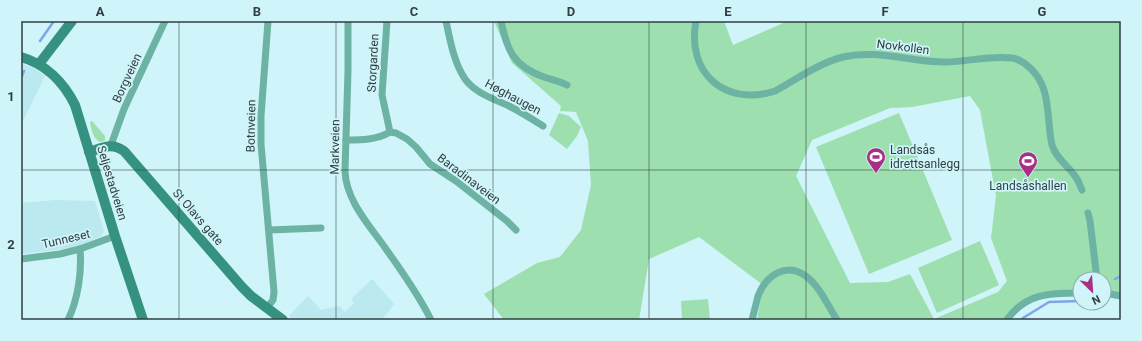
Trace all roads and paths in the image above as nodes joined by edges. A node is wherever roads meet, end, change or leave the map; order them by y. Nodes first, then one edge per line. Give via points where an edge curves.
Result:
1 (72, 21) edge
2 (165, 21) edge
3 (268, 21) edge
4 (348, 21) edge
5 (386, 21) edge
6 (446, 21) edge
7 (500, 21) edge
8 (696, 21) edge
9 (21, 57) edge
10 (39, 64) junction
11 (567, 85) dead end
12 (544, 126) dead end
13 (390, 132) junction
14 (346, 140) junction
15 (111, 145) junction
16 (89, 152) junction
17 (1082, 190) dead end
18 (1088, 213) dead end
19 (321, 228) dead end
20 (269, 230) junction
21 (516, 230) dead end
22 (115, 236) junction
23 (80, 249) junction
24 (21, 259) edge
25 (1097, 271) edge
26 (1072, 294) edge
27 (275, 316) edge
28 (68, 320) edge
29 (143, 320) edge
30 (431, 320) edge
31 (752, 320) edge
32 (837, 320) edge
33 (1007, 320) edge

1 - 10 street
2 - 15 street, Borgveien via 124,109
3 - 20 street, Botnveien via 261,137
4 - 14 street, Markveien
5 - 13 street, Storgarden via 382,95
6 - 12 street, Høghaugen via 454,55 468,83 486,96
7 - 11 street via 509,51 519,62 537,74
8 - 17 street, Novkollen via 694,46 702,68 723,90 734,93 767,94 828,62 856,55 879,54 931,62 999,58 1012,58 1022,62 1031,68 1042,84 1053,146
9 - 10 street, Seljestadveien
10 - 16 street, Seljestadveien via 61,82 71,97
13 - 14 street via 372,139
13 - 21 street, Baradinaveien via 407,139 430,164 456,180
14 - 30 street, Markveien via 345,177 349,191 359,211 413,289
15 - 16 street
15 - 27 street, St Olavs gate via 118,146 124,151 242,287
16 - 22 street, Seljestadveien
18 - 25 street
19 - 20 street
20 - 27 street, Botnveien
22 - 23 street, Tunneset
22 - 29 street, Seljestadveien
23 - 24 street, Tunneset
23 - 28 street via 78,285
26 - 33 street via 1039,296 1025,302
31 - 32 street via 763,288 776,273 789,269 810,280

